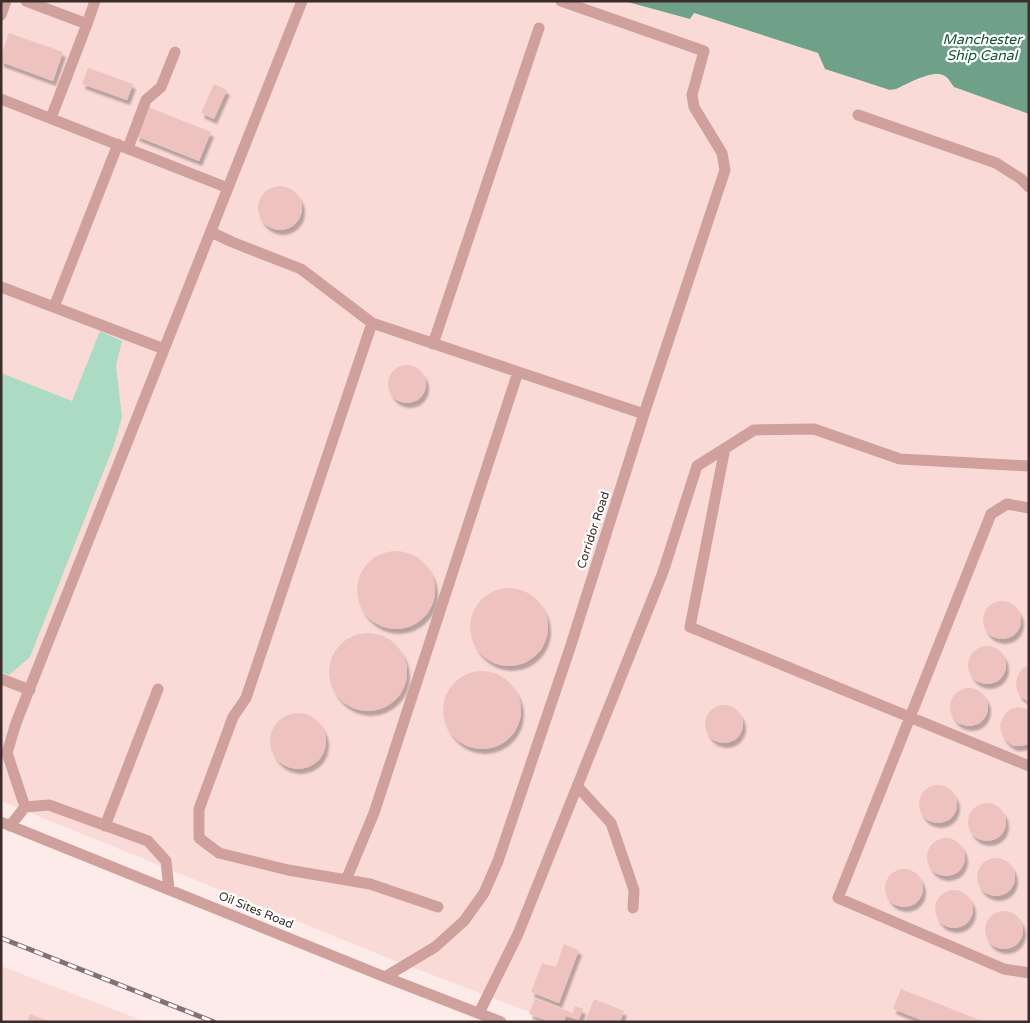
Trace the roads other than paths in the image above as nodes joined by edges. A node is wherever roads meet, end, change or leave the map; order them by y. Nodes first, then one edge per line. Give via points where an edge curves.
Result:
1 (6, 1) edge
2 (26, 1) edge
3 (95, 1) edge
4 (302, 1) edge
5 (561, 1) edge
6 (1, 15) edge
7 (87, 24) junction
8 (539, 28) dead end
9 (175, 52) dead end
10 (1, 98) edge
11 (858, 115) dead end
12 (51, 118) junction
13 (123, 146) junction
14 (1029, 187) edge
15 (228, 188) junction
16 (210, 232) junction
17 (1, 287) edge
18 (54, 307) junction
19 (372, 323) junction
20 (433, 344) junction
21 (164, 349) junction
22 (518, 372) junction
23 (644, 414) junction
24 (726, 448) junction
25 (1029, 466) edge
26 (1029, 508) edge
27 (1, 679) edge
28 (158, 689) dead end
29 (30, 690) junction
30 (910, 717) junction
31 (1029, 766) edge
32 (577, 786) junction
33 (25, 807) junction
34 (6, 824) edge
35 (105, 826) junction
36 (346, 880) junction
37 (169, 889) junction
38 (438, 907) dead end
39 (633, 908) dead end
40 (1029, 973) edge
41 (385, 977) junction
42 (479, 1013) junction
43 (501, 1022) edge

1 - 6 street
2 - 7 street
3 - 7 street
4 - 15 street
5 - 23 street, Corridor Road via 704,51 692,95 694,107 722,153 725,170
7 - 12 street
8 - 20 street
9 - 13 street via 161,87 146,100
10 - 12 street
11 - 14 street via 996,163
12 - 13 street
13 - 15 street
13 - 18 street
15 - 16 street
16 - 19 street via 301,269
16 - 21 street
17 - 18 street
18 - 21 street
19 - 20 street
19 - 36 street via 246,698 233,717 199,810 199,838 219,852 288,870
20 - 22 street
21 - 29 street
22 - 23 street
22 - 36 street via 374,813
23 - 41 street, Corridor Road via 570,648 498,861 484,893 464,921 435,947
24 - 25 street via 754,430 814,429 900,460
24 - 30 street via 690,627
24 - 32 street via 697,466 663,572
26 - 30 street via 1006,504 991,514
27 - 29 street
28 - 35 street
29 - 33 street via 7,753
30 - 31 street
30 - 40 street via 838,898 1004,969
32 - 39 street via 611,823 634,890
32 - 42 street via 518,934
33 - 34 street
33 - 35 street via 49,805
34 - 37 street, Oil Sites Road
35 - 37 street via 148,842 166,861
36 - 38 street via 370,884
37 - 41 street, Oil Sites Road
41 - 42 street, Oil Sites Road
42 - 43 street, Oil Sites Road

